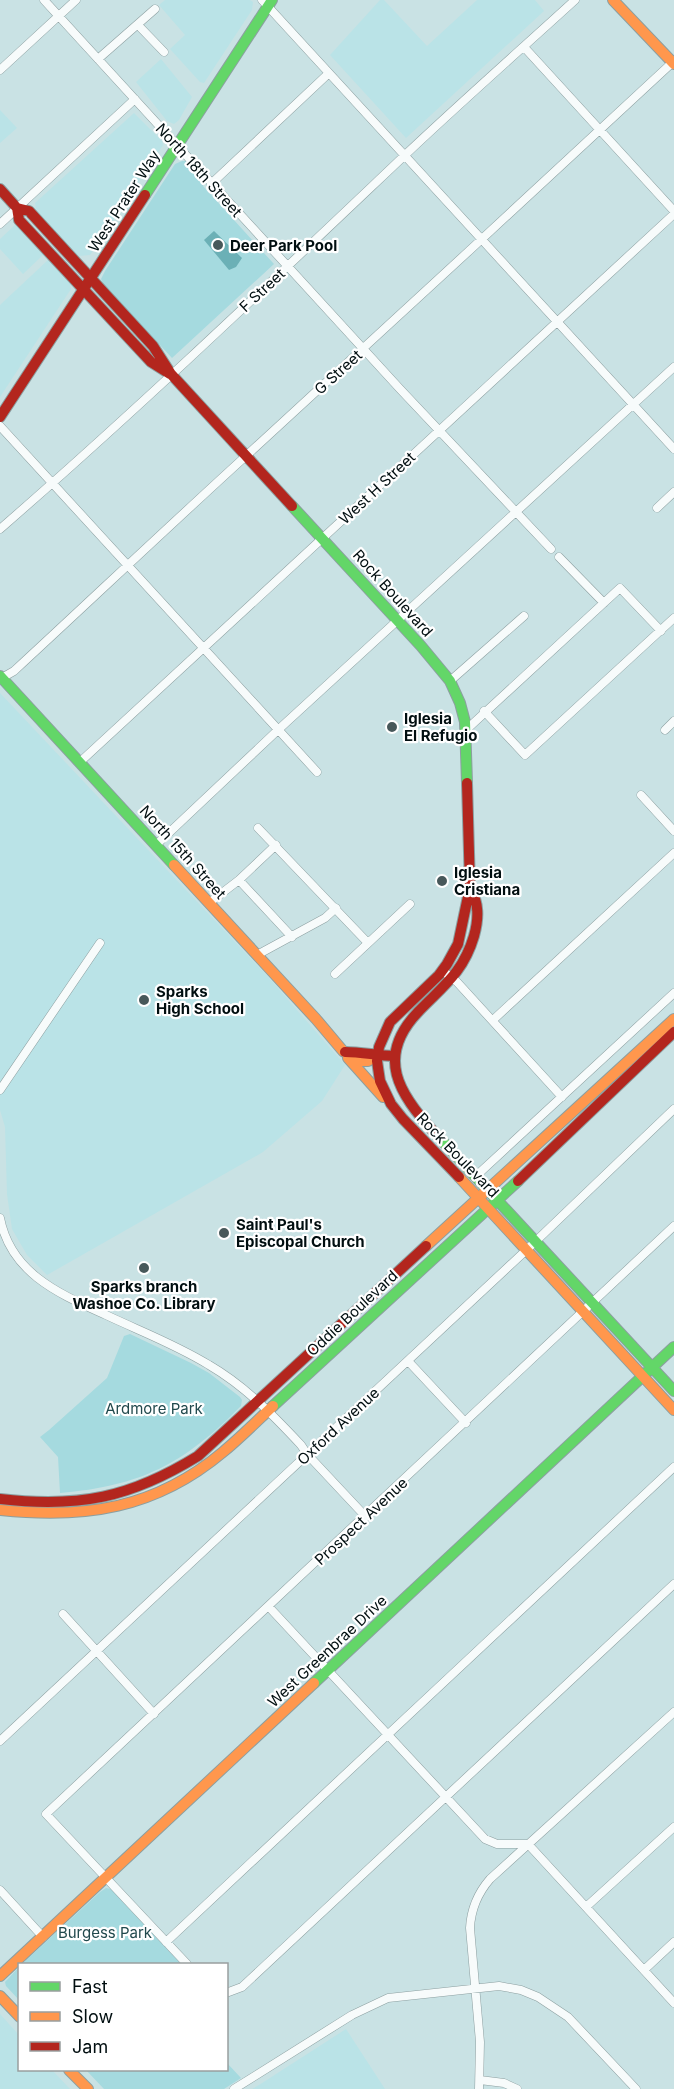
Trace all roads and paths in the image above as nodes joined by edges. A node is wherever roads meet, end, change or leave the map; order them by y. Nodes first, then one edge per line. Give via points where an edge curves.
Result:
1 (44, 0) edge
2 (76, 0) edge
3 (575, 0) edge
4 (613, 0) edge
5 (268, 2) edge
6 (155, 9) dead end
7 (59, 16) junction
8 (138, 25) junction
9 (524, 46) junction
10 (164, 52) dead end
11 (98, 59) junction
12 (674, 62) edge
13 (0, 70) edge
14 (329, 73) junction
15 (135, 99) junction
16 (601, 131) junction
17 (178, 146) junction
18 (405, 156) junction
19 (211, 184) junction
20 (0, 189) edge
21 (17, 208) junction
22 (674, 212) edge
23 (0, 224) edge
24 (482, 241) junction
25 (287, 267) junction
26 (91, 279) junction
27 (84, 290) junction
28 (557, 322) junction
29 (364, 350) junction
30 (674, 367) edge
31 (171, 374) junction
32 (633, 404) junction
33 (0, 417) edge
34 (0, 426) edge
35 (440, 430) junction
36 (674, 448) edge
37 (246, 456) junction
38 (51, 484) junction
39 (674, 492) edge
40 (657, 508) dead end
41 (516, 512) junction
42 (0, 529) edge
43 (322, 538) junction
44 (551, 549) dead end
45 (559, 557) dead end
46 (128, 567) junction
47 (604, 603) junction
48 (524, 616) dead end
49 (674, 618) edge
50 (398, 621) junction
51 (661, 631) junction
52 (204, 648) junction
53 (1, 678) edge
54 (450, 681) junction
55 (484, 711) junction
56 (674, 721) edge
57 (279, 729) junction
58 (466, 730) junction
59 (665, 730) dead end
60 (80, 762) junction
61 (317, 772) dead end
62 (641, 795) dead end
63 (258, 828) dead end
64 (674, 831) edge
65 (156, 845) junction
66 (276, 845) junction
67 (674, 853) edge
68 (239, 880) junction
69 (470, 887) junction
70 (209, 903) junction
71 (410, 904) dead end
72 (336, 908) junction
73 (292, 937) junction
74 (100, 943) dead end
75 (368, 943) junction
76 (258, 955) junction
77 (442, 971) junction
78 (335, 974) dead end
79 (453, 978) junction
80 (674, 993) edge
81 (674, 1019) edge
82 (492, 1020) junction
83 (674, 1032) edge
84 (342, 1050) junction
85 (377, 1056) junction
86 (395, 1056) junction
87 (0, 1090) edge
88 (562, 1097) junction
89 (391, 1105) junction
90 (674, 1109) edge
91 (476, 1176) junction
92 (489, 1190) junction
93 (479, 1198) junction
94 (498, 1199) junction
95 (488, 1208) junction
96 (0, 1218) edge
97 (674, 1226) edge
98 (536, 1241) junction
99 (526, 1251) junction
100 (593, 1304) junction
101 (584, 1312) junction
102 (674, 1347) edge
103 (408, 1361) junction
104 (652, 1368) junction
105 (643, 1377) junction
106 (674, 1392) edge
107 (259, 1401) junction
108 (674, 1410) edge
109 (268, 1411) junction
110 (466, 1423) junction
111 (307, 1454) junction
112 (674, 1467) edge
113 (0, 1499) edge
114 (0, 1510) edge
115 (366, 1517) junction
116 (674, 1584) edge
117 (268, 1607) junction
118 (63, 1614) dead end
119 (96, 1651) junction
120 (328, 1671) junction
121 (674, 1712) edge
122 (154, 1714) junction
123 (387, 1735) junction
124 (0, 1741) edge
125 (445, 1797) junction
126 (674, 1827) edge
127 (528, 1844) junction
128 (106, 1878) junction
129 (0, 1890) edge
130 (586, 1907) junction
131 (43, 1937) junction
132 (166, 1942) junction
133 (674, 1942) edge
134 (185, 1963) edge
135 (644, 1970) junction
136 (0, 1976) edge
137 (475, 1988) junction
138 (228, 1992) edge
139 (0, 1996) edge
140 (674, 2003) edge
141 (18, 2015) edge
142 (70, 2071) edge
143 (480, 2080) junction
144 (88, 2089) edge
145 (234, 2089) edge
146 (479, 2089) edge
147 (518, 2089) edge
148 (636, 2089) edge

1 - 7 street, North 18th Street
2 - 7 street
3 - 9 street, F Street
4 - 12 main road
5 - 14 street
5 - 17 main road, West Prater Way
6 - 8 street
7 - 11 street, North 18th Street
7 - 13 street
8 - 10 street
8 - 11 street
9 - 16 street
9 - 18 street, F Street
11 - 15 street, North 18th Street
12 - 16 street, G Street
14 - 18 street
14 - 19 street
15 - 17 street, North 18th Street
15 - 21 street
16 - 22 street
16 - 24 street, G Street
17 - 19 street, North 18th Street
17 - 26 main road, West Prater Way
18 - 24 street
18 - 25 street, F Street
19 - 25 street, North 18th Street
20 - 21 main road, Rock Boulevard
21 - 23 street
21 - 26 main road, Rock Boulevard via 28,211
21 - 27 main road, Rock Boulevard via 19,219
22 - 28 street, West H Street
24 - 28 street
24 - 29 street, G Street
25 - 29 street, North 18th Street
25 - 31 street, F Street
26 - 27 main road, West Prater Way
26 - 31 main road, Rock Boulevard via 153,346
27 - 31 main road, Rock Boulevard via 151,362
27 - 33 main road, West Prater Way
28 - 32 street
28 - 35 street, West H Street
29 - 35 street, North 18th Street
29 - 37 street, G Street
30 - 32 street
31 - 37 main road, Rock Boulevard
31 - 38 street, F Street
32 - 36 street
32 - 41 street
34 - 38 street
35 - 41 street, North 18th Street
35 - 43 street, West H Street
37 - 43 main road, Rock Boulevard
37 - 46 street, G Street
38 - 42 street, F Street
38 - 46 street
39 - 40 street
41 - 44 street, North 18th Street
41 - 50 street
43 - 50 main road, Rock Boulevard
43 - 52 street, West H Street
45 - 47 street
46 - 52 street
46 - 53 street, G Street via 14,671
47 - 51 street via 620,588
47 - 55 street
48 - 54 street
49 - 51 street
50 - 54 main road, Rock Boulevard
50 - 57 street
51 - 55 street via 525,755
52 - 57 street
52 - 60 street, West H Street
53 - 60 main road, North 15th Street
54 - 58 main road, Rock Boulevard
55 - 58 street
56 - 59 street
57 - 61 street
57 - 65 street
58 - 69 main road, Rock Boulevard
60 - 65 main road, North 15th Street
62 - 64 street
63 - 66 street
65 - 70 main road, North 15th Street
66 - 68 street
66 - 72 street
67 - 82 street
68 - 70 street
68 - 73 street
69 - 77 main road, Rock Boulevard via 462,934
69 - 79 main road, Rock Boulevard via 477,901 476,926 468,952
70 - 76 main road, North 15th Street
71 - 75 street
72 - 73 street
72 - 75 street
73 - 76 street
74 - 87 street
75 - 78 street
76 - 84 main road, North 15th Street
77 - 79 street
77 - 85 main road, Rock Boulevard via 394,1017
79 - 82 street
79 - 86 main road, Rock Boulevard via 410,1020 400,1036
80 - 88 street
81 - 92 main road, Oddie Boulevard
82 - 88 street
83 - 94 main road, Oddie Boulevard
84 - 85 main road
84 - 89 main road, North 15th Street
85 - 86 main road
85 - 89 main road, Rock Boulevard via 382,1089
86 - 91 main road, Rock Boulevard via 398,1082 406,1099
88 - 91 street
89 - 93 main road, Rock Boulevard
90 - 98 street, Oxford Avenue
91 - 92 main road, Rock Boulevard
92 - 93 main road, Oddie Boulevard
92 - 94 main road, Rock Boulevard
93 - 95 main road, Rock Boulevard
93 - 107 main road, Oddie Boulevard
94 - 95 main road, Oddie Boulevard
94 - 98 main road, Rock Boulevard
95 - 99 main road, Rock Boulevard
95 - 109 main road, Oddie Boulevard
96 - 107 street via 13,1251 40,1281 63,1296 202,1361
97 - 100 street, Prospect Avenue
98 - 99 street, Oxford Avenue
98 - 100 main road, Rock Boulevard
99 - 101 main road, Rock Boulevard
99 - 103 street, Oxford Avenue
100 - 101 street, Prospect Avenue
100 - 104 main road, Rock Boulevard
101 - 105 main road, Rock Boulevard
101 - 110 street, Prospect Avenue
102 - 104 main road, West Greenbrae Drive
103 - 110 street
103 - 111 street, Oxford Avenue
104 - 105 main road, West Greenbrae Drive
104 - 106 main road, Rock Boulevard
105 - 108 main road, Rock Boulevard
105 - 120 main road, West Greenbrae Drive
107 - 109 street
107 - 113 main road, Oddie Boulevard via 198,1456 147,1485 77,1503 37,1504
109 - 111 street
109 - 114 main road, Oddie Boulevard via 204,1467 150,1496 116,1508 72,1515
110 - 115 street, Prospect Avenue
111 - 115 street
111 - 119 street, Oxford Avenue
112 - 123 street
115 - 117 street, Prospect Avenue
116 - 125 street
117 - 120 street
117 - 122 street, Prospect Avenue
118 - 119 street
119 - 122 street
119 - 124 street, Oxford Avenue
120 - 123 street
120 - 128 main road, West Greenbrae Drive
121 - 127 street
122 - 128 street, Prospect Avenue via 46,1814
123 - 125 street
123 - 132 street
125 - 127 street via 485,1839 497,1844
125 - 138 street via 242,1987
126 - 130 street
127 - 130 street
127 - 137 street via 482,1888 466,1916
128 - 131 main road, West Greenbrae Drive
128 - 132 street
129 - 131 street
130 - 135 street
131 - 136 main road, West Greenbrae Drive
132 - 134 street
133 - 135 street
135 - 140 street
137 - 143 street
137 - 145 street via 397,1996 372,2004
137 - 148 street via 510,1987 554,2007 582,2030
139 - 141 main road
142 - 144 main road
143 - 146 street
143 - 147 street via 504,2082

